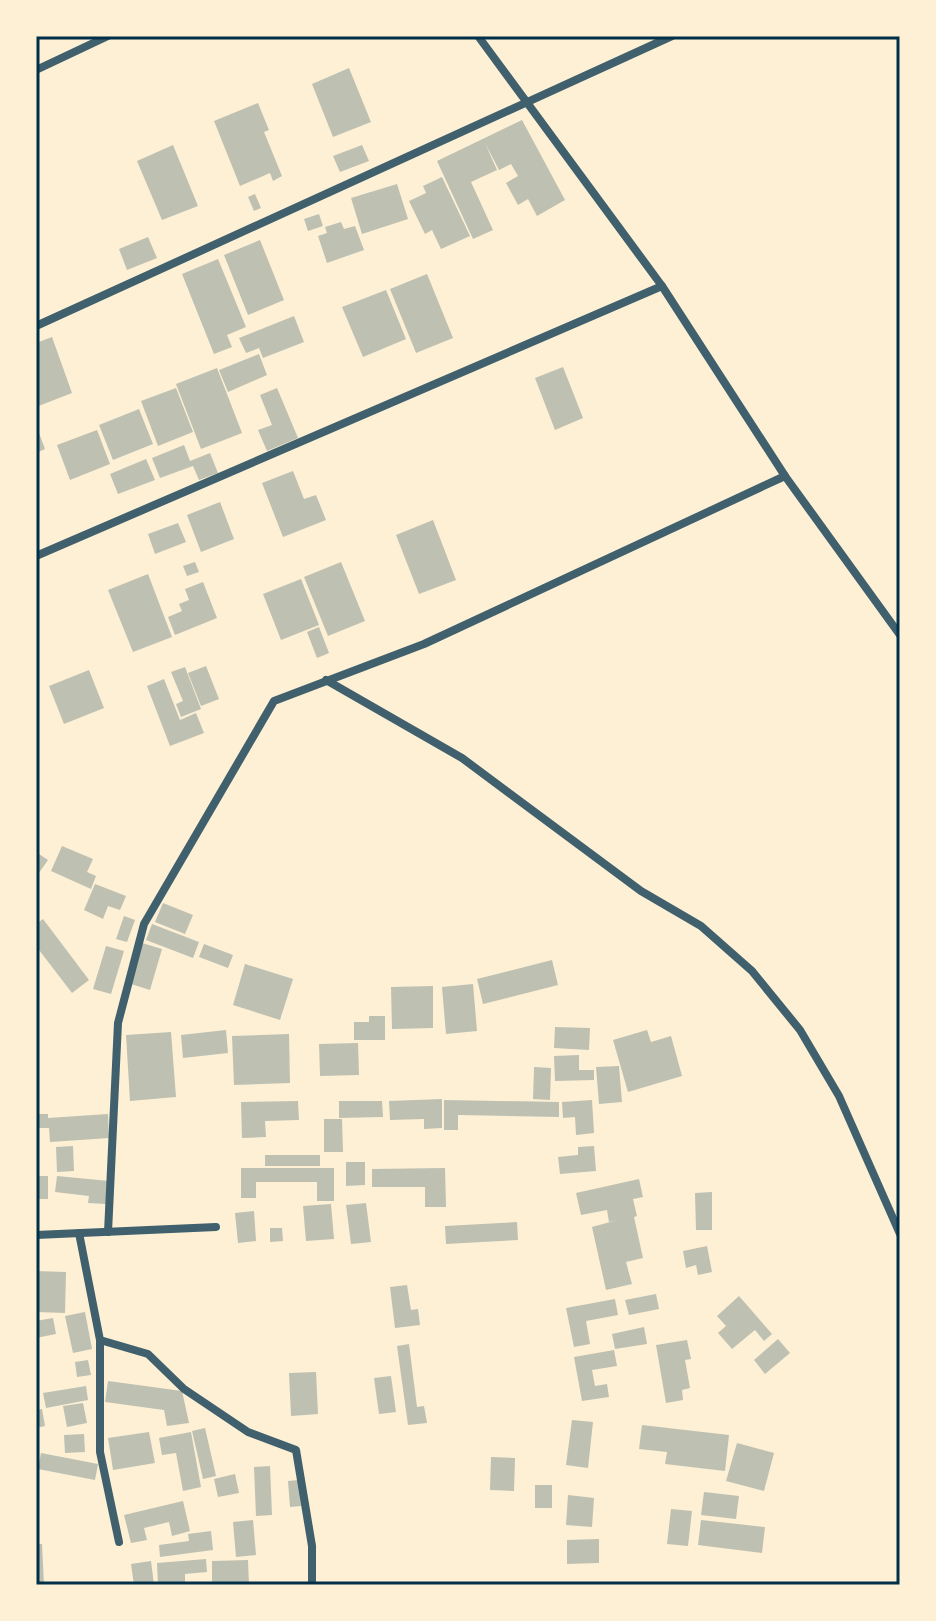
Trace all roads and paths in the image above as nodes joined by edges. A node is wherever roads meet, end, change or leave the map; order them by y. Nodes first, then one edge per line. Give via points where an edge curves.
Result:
1 (108, 36) edge
2 (478, 36) edge
3 (672, 36) edge
4 (36, 70) edge
5 (523, 101) junction
6 (662, 286) junction
7 (36, 326) edge
8 (785, 476) junction
9 (36, 556) edge
10 (900, 635) edge
11 (326, 680) junction
12 (216, 1227) dead end
13 (108, 1232) junction
14 (79, 1233) junction
15 (900, 1234) edge
16 (36, 1235) edge
17 (100, 1340) junction
18 (119, 1542) dead end
19 (312, 1585) edge

1 - 4 street
2 - 5 street
3 - 5 street
5 - 6 street
5 - 7 street
6 - 8 street
6 - 9 street
8 - 10 street
8 - 11 street via 424,644
11 - 13 street via 274,701 144,924 118,1023
11 - 15 street via 462,758 641,891 701,926 752,971 800,1030 839,1096
12 - 13 street
13 - 14 street
14 - 16 street
14 - 17 street
17 - 18 street via 100,1452
17 - 19 street via 148,1354 184,1389 248,1432 296,1450 312,1546

